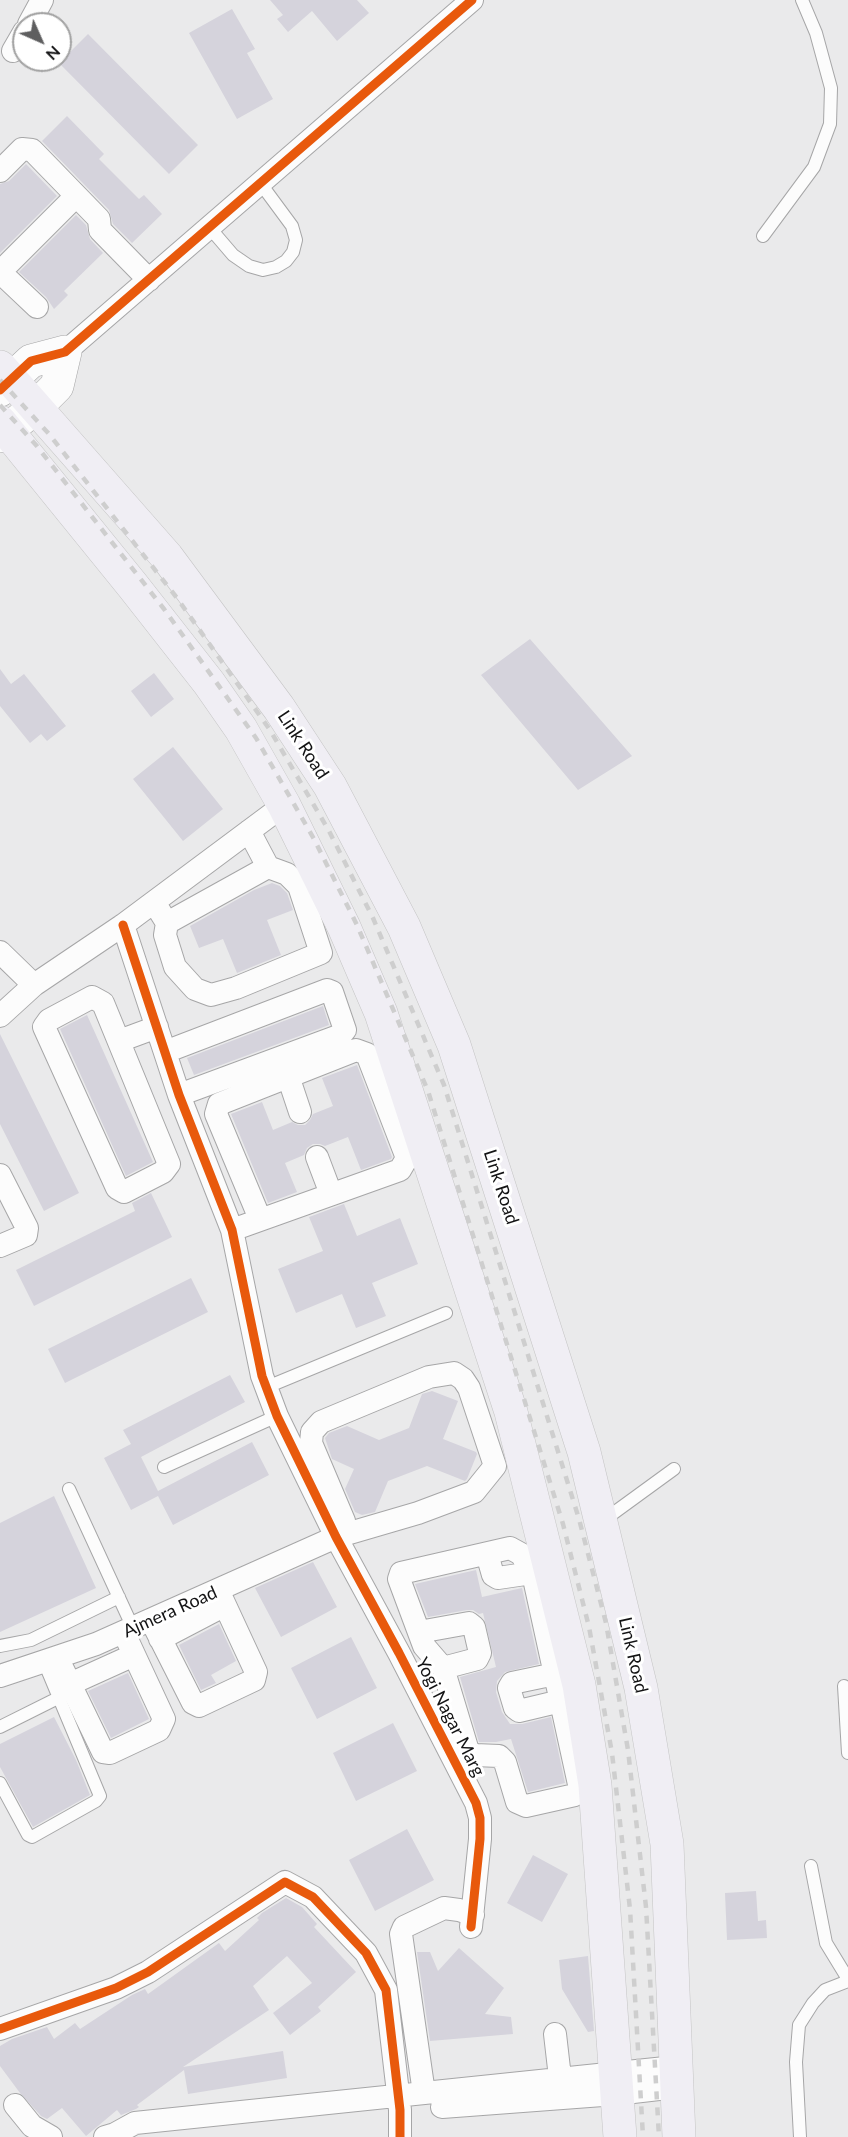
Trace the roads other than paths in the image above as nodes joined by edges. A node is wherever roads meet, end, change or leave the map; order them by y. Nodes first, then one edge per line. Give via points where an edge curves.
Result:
1 (472, 0) edge
2 (802, 0) edge
3 (0, 171) edge
4 (261, 184) junction
5 (76, 196) junction
6 (209, 227) junction
7 (763, 236) dead end
8 (0, 272) edge
9 (149, 280) junction
10 (37, 307) dead end
11 (65, 352) junction
12 (4, 379) edge
13 (36, 407) junction
14 (2, 430) edge
15 (284, 805) junction
16 (249, 831) junction
17 (268, 867) junction
18 (154, 902) junction
19 (167, 923) junction
20 (123, 925) junction
21 (336, 947) junction
22 (0, 952) edge
23 (34, 985) junction
24 (0, 1016) edge
25 (157, 1027) junction
26 (119, 1041) junction
27 (171, 1049) junction
28 (288, 1076) junction
29 (187, 1099) junction
30 (300, 1112) dead end
31 (220, 1124) junction
32 (155, 1130) junction
33 (196, 1136) junction
34 (317, 1157) dead end
35 (0, 1175) edge
36 (331, 1194) junction
37 (260, 1220) junction
38 (232, 1230) junction
39 (0, 1246) edge
40 (446, 1313) dead end
41 (484, 1381) junction
42 (267, 1387) junction
43 (277, 1416) junction
44 (508, 1461) junction
45 (164, 1467) dead end
46 (674, 1469) dead end
47 (69, 1489) dead end
48 (600, 1523) junction
49 (343, 1535) junction
50 (119, 1597) junction
51 (222, 1597) junction
52 (142, 1630) junction
53 (422, 1639) junction
54 (0, 1646) edge
55 (399, 1653) junction
56 (134, 1655) junction
57 (50, 1659) junction
58 (443, 1668) junction
59 (1, 1674) edge
60 (555, 1674) junction
61 (844, 1686) dead end
62 (64, 1691) junction
63 (561, 1701) junction
64 (0, 1727) edge
65 (848, 1753) edge
66 (0, 1783) edge
67 (810, 1866) dead end
68 (848, 1980) edge
69 (0, 2029) edge
70 (555, 2034) dead end
71 (676, 2077) junction
72 (616, 2084) junction
73 (561, 2089) junction
74 (424, 2093) junction
75 (399, 2103) junction
76 (15, 2105) dead end
77 (167, 2132) edge
78 (116, 2136) edge
79 (51, 2137) edge
80 (400, 2137) edge
81 (621, 2137) edge
82 (680, 2137) edge
83 (800, 2137) edge

1 - 4 street
2 - 7 lane via 831,88 830,124 814,167
3 - 5 street via 22,149 32,150
4 - 6 street
4 - 6 lane via 292,226 296,240 286,261 263,270 249,266
5 - 8 street
5 - 9 street via 99,219 100,230
6 - 9 street
8 - 10 street
9 - 11 street
11 - 12 street via 31,361
11 - 13 street via 57,386
12 - 13 main road, Link Road
13 - 14 street
13 - 48 main road, Link Road via 167,557 279,708 330,786 404,927 454,1045 487,1144 584,1452
14 - 15 main road via 133,585 209,683 241,729
15 - 16 street
15 - 21 main road
16 - 17 street
16 - 18 street
17 - 19 street
17 - 21 street via 287,874 299,886
18 - 19 street
18 - 20 street
19 - 21 street via 165,935 175,967 195,989 211,995
20 - 23 street
20 - 25 street
21 - 41 main road via 381,1013
22 - 23 street
23 - 24 street
25 - 26 street
25 - 27 street
26 - 32 street
26 - 32 street via 103,1003 92,997 49,1020 44,1027 117,1188 124,1191 163,1172 169,1164
27 - 29 street
27 - 29 street via 327,990 332,992 345,1030
28 - 30 street
28 - 31 street via 219,1104 216,1114
28 - 36 street via 356,1050 367,1054 407,1158 400,1170
29 - 32 street
29 - 33 street
31 - 33 street
31 - 37 street
33 - 38 street
34 - 36 street
35 - 39 street via 27,1228 26,1235
36 - 37 street
37 - 38 street
38 - 42 street
40 - 42 lane
41 - 44 main road
41 - 49 street via 463,1379 454,1373 429,1377 321,1422 312,1432 311,1443
42 - 43 street
43 - 45 lane
43 - 49 street
44 - 49 street, Ajmera Road via 474,1492
44 - 72 main road via 579,1685 593,1774
46 - 48 lane
47 - 50 lane
48 - 71 main road, Link Road via 641,1688 667,1844
49 - 51 street, Ajmera Road
49 - 55 street, Yogi Nagar Marg
50 - 52 lane
50 - 54 lane via 31,1640
51 - 52 street, Ajmera Road
51 - 52 street via 256,1672 254,1680 199,1706
52 - 56 street
52 - 57 street, Ajmera Road
53 - 55 street
53 - 58 street
53 - 58 street via 469,1623 474,1628 480,1653 477,1659
53 - 60 street via 399,1579 402,1574 510,1548 521,1554 532,1573
55 - 74 street, Yogi Nagar Marg via 476,1803 480,1818 472,1921 459,1910 444,1908 404,1927 401,1935
56 - 62 street
56 - 62 street via 164,1719 159,1730 110,1753 103,1752
57 - 59 street, Ajmera Road
57 - 62 street
58 - 63 street via 468,1751 499,1756 505,1762 517,1802 525,1806 575,1794 580,1789
60 - 63 street
60 - 63 street via 512,1683 509,1688 519,1711
61 - 65 lane
62 - 64 lane
62 - 66 lane via 100,1796 96,1802 32,1837
67 - 68 lane via 826,1943
68 - 83 lane via 825,1990 799,2025 796,2062
69 - 75 street via 116,1988 148,1972 285,1882 313,1897 366,1953 386,1990
70 - 73 street
71 - 72 street
71 - 82 main road, Link Road
72 - 73 street
72 - 81 main road
73 - 74 street
73 - 75 street
74 - 75 street
75 - 77 street via 270,2116
75 - 80 street
76 - 79 street via 32,2126
77 - 78 street via 135,2123

